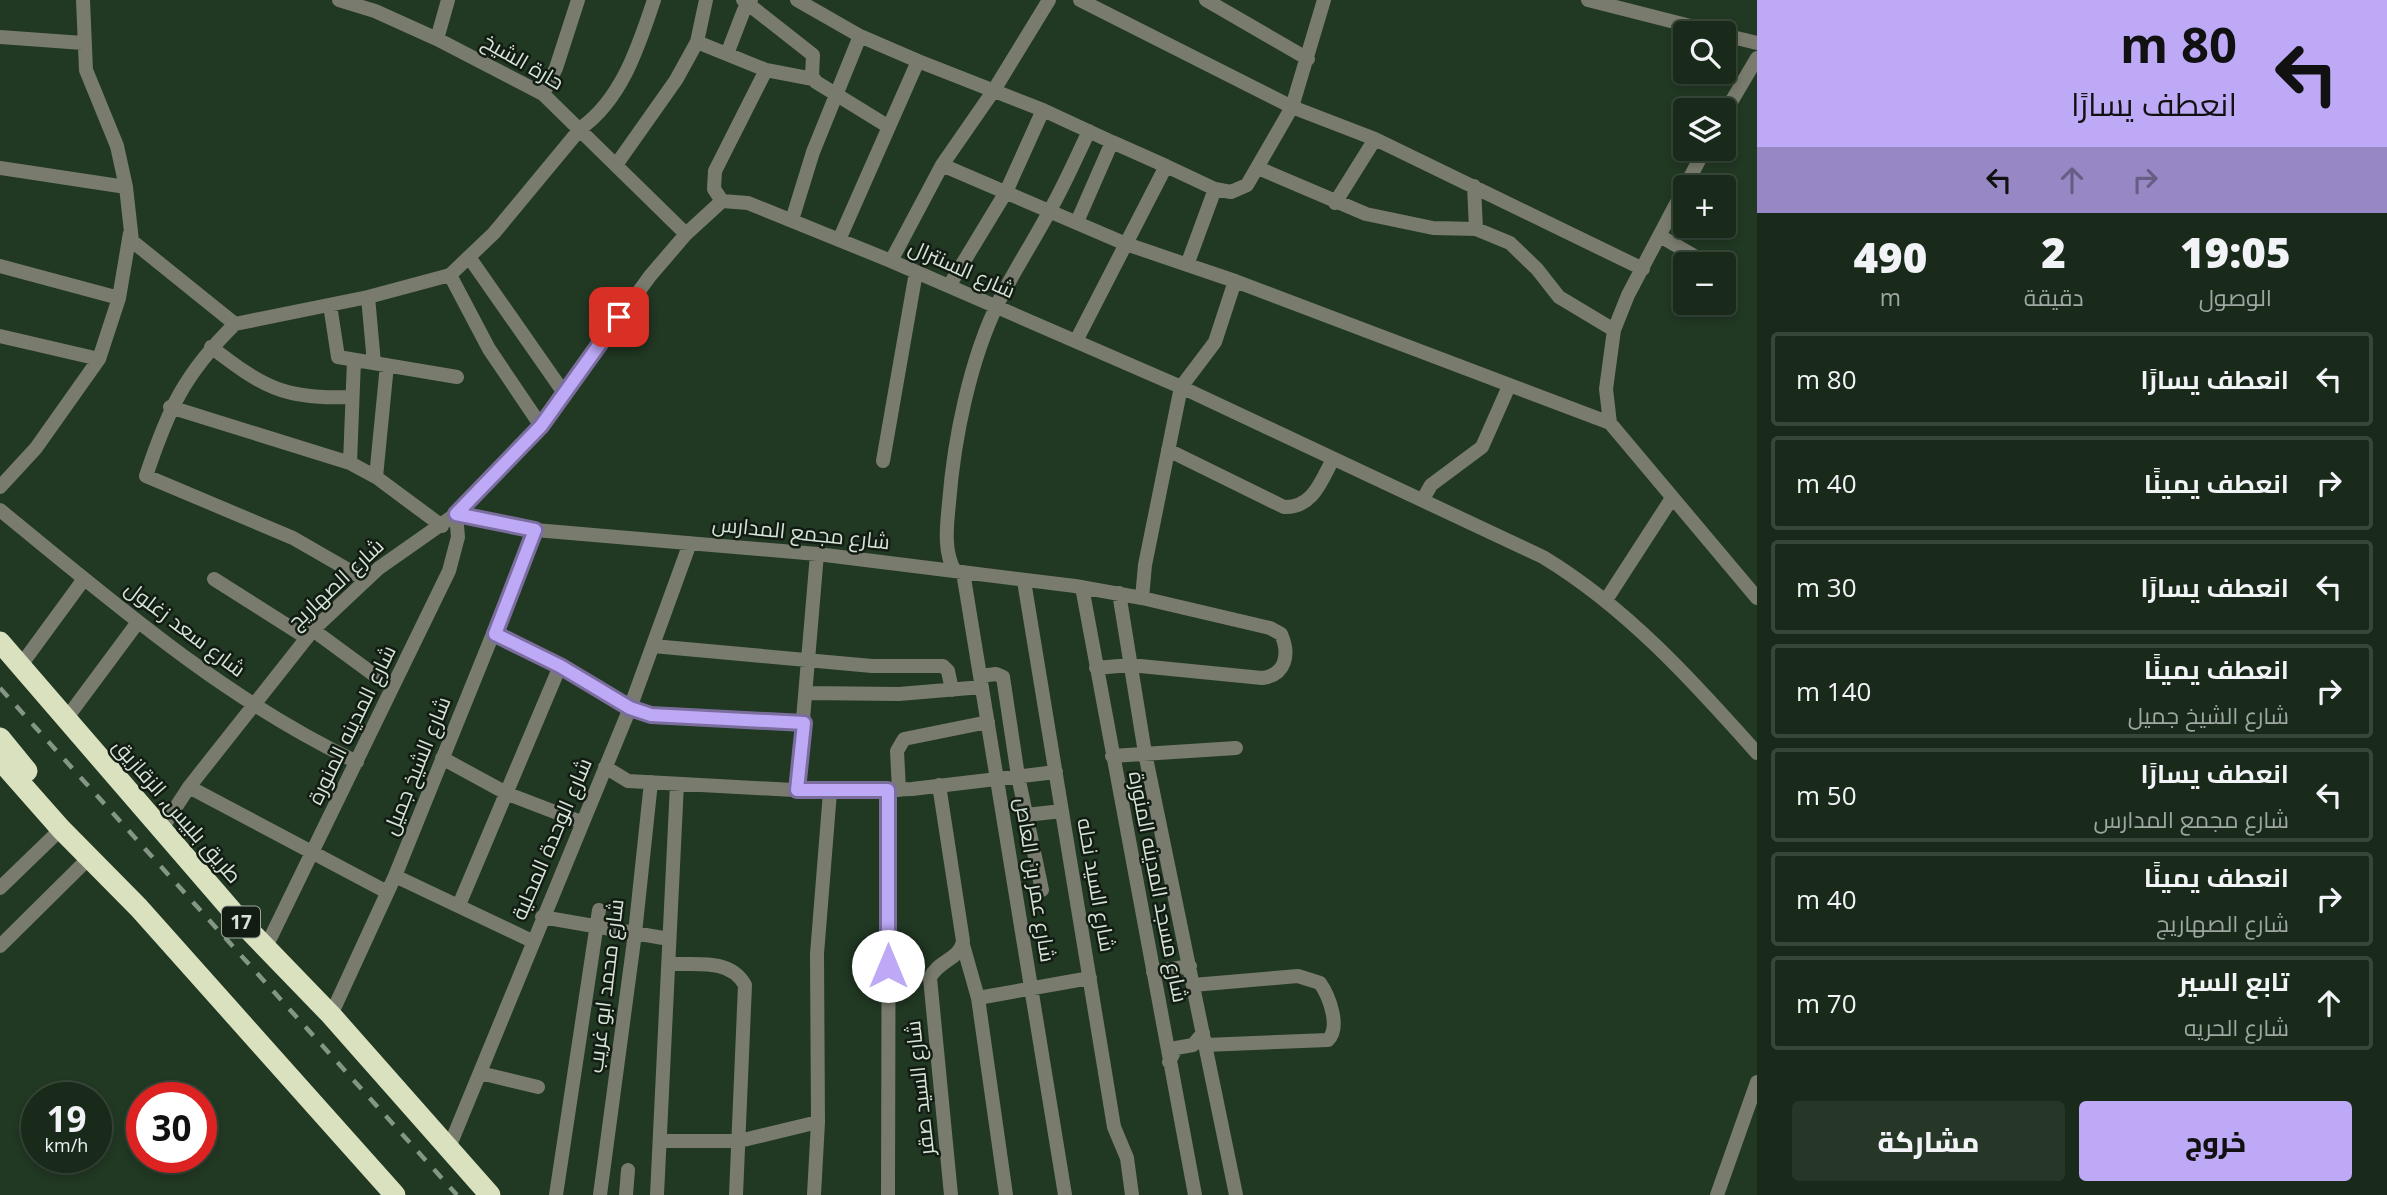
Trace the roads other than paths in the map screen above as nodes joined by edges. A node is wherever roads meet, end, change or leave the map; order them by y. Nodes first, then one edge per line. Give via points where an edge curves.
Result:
1 (83, 0) edge
2 (339, 0) edge
3 (449, 0) edge
4 (578, 0) edge
5 (654, 0) edge
6 (706, 0) edge
7 (797, 0) edge
8 (1049, 0) edge
9 (1080, 0) edge
10 (1206, 0) edge
11 (1588, 0) edge
12 (747, 1) edge
13 (1321, 1) edge
14 (1673, 22) edge
15 (860, 36) junction
16 (0, 37) edge
17 (1736, 38) edge
18 (437, 39) junction
19 (697, 42) junction
20 (83, 43) junction
21 (1757, 43) edge
22 (727, 54) junction
23 (1757, 58) edge
24 (1308, 59) junction
25 (918, 61) junction
26 (766, 70) junction
27 (813, 79) junction
28 (994, 90) junction
29 (543, 94) junction
30 (834, 94) junction
31 (1733, 98) edge
32 (1292, 107) junction
33 (1043, 110) junction
34 (889, 127) junction
35 (581, 128) junction
36 (1089, 131) junction
37 (1375, 139) junction
38 (1112, 142) junction
39 (1699, 161) edge
40 (942, 164) junction
41 (616, 165) junction
42 (1166, 166) junction
43 (1258, 167) junction
44 (0, 168) edge
45 (126, 187) junction
46 (1474, 187) junction
47 (1215, 189) junction
48 (1006, 192) junction
49 (722, 201) junction
50 (1335, 203) junction
51 (1050, 212) junction
52 (792, 220) junction
53 (1077, 222) junction
54 (1476, 229) junction
55 (130, 233) junction
56 (686, 234) junction
57 (1660, 236) junction
58 (839, 240) junction
59 (1126, 244) junction
60 (1687, 252) edge
61 (469, 257) junction
62 (891, 261) junction
63 (1187, 265) junction
64 (0, 266) edge
65 (1643, 269) junction
66 (916, 272) junction
67 (450, 275) junction
68 (1235, 281) junction
69 (949, 286) junction
70 (368, 297) junction
71 (119, 298) junction
72 (330, 305) junction
73 (997, 307) junction
74 (235, 324) junction
75 (1615, 330) junction
76 (0, 336) edge
77 (1076, 341) junction
78 (211, 348) junction
79 (99, 359) junction
80 (354, 360) junction
81 (380, 364) junction
82 (457, 377) dead end
83 (1509, 386) junction
84 (1181, 387) junction
85 (564, 393) junction
86 (351, 397) junction
87 (170, 407) junction
88 (1610, 424) junction
89 (541, 426) junction
90 (1168, 450) junction
91 (1333, 459) junction
92 (883, 461) dead end
93 (350, 463) junction
94 (376, 477) junction
95 (0, 487) edge
96 (1672, 498) junction
97 (1423, 499) junction
98 (0, 510) edge
99 (456, 514) junction
100 (442, 526) junction
101 (535, 530) junction
102 (690, 543) junction
103 (817, 554) junction
104 (959, 571) junction
105 (84, 579) junction
106 (214, 579) dead end
107 (366, 580) junction
108 (1024, 581) junction
109 (1082, 587) junction
110 (1119, 593) junction
111 (1142, 598) junction
112 (1757, 598) edge
113 (1606, 600) junction
114 (138, 622) junction
115 (310, 634) junction
116 (495, 634) junction
117 (0, 642) edge
118 (653, 646) junction
119 (809, 661) junction
120 (21, 665) junction
121 (1130, 665) junction
122 (560, 666) junction
123 (1096, 668) junction
124 (981, 681) junction
125 (392, 688) junction
126 (952, 690) junction
127 (806, 693) junction
128 (253, 705) junction
129 (630, 708) junction
130 (66, 719) junction
131 (988, 722) junction
132 (804, 723) junction
133 (0, 738) edge
134 (1236, 748) dead end
135 (1145, 752) junction
136 (1757, 753) edge
137 (1112, 756) junction
138 (442, 758) junction
139 (0, 760) edge
140 (357, 762) junction
141 (605, 767) junction
142 (1056, 772) junction
143 (1018, 776) junction
144 (998, 778) junction
145 (651, 782) junction
146 (677, 784) junction
147 (939, 785) junction
148 (189, 787) junction
149 (797, 790) junction
150 (894, 790) junction
151 (830, 792) junction
152 (508, 794) junction
153 (1062, 811) junction
154 (1026, 815) junction
155 (581, 822) junction
156 (61, 829) junction
157 (161, 830) junction
158 (314, 853) junction
159 (89, 858) junction
160 (395, 876) junction
161 (0, 888) edge
162 (1042, 890) dead end
163 (387, 892) junction
164 (459, 905) junction
165 (598, 910) dead end
166 (542, 917) junction
167 (596, 927) junction
168 (635, 933) junction
169 (669, 939) junction
170 (532, 941) junction
171 (963, 945) junction
172 (0, 946) edge
173 (266, 947) junction
174 (669, 964) junction
175 (1190, 967) junction
176 (1153, 972) junction
177 (1090, 978) junction
178 (1193, 985) junction
179 (1030, 988) junction
180 (978, 998) junction
181 (331, 1015) junction
182 (1204, 1039) junction
183 (1169, 1062) junction
184 (480, 1073) junction
185 (1757, 1082) edge
186 (538, 1087) dead end
187 (818, 1122) junction
188 (661, 1141) junction
189 (739, 1141) junction
190 (448, 1150) junction
191 (628, 1170) dead end
192 (395, 1195) edge
193 (490, 1195) edge
194 (556, 1195) edge
195 (600, 1195) edge
196 (626, 1195) edge
197 (657, 1195) edge
198 (736, 1195) edge
199 (814, 1195) edge
200 (888, 1195) edge
201 (951, 1195) edge
202 (1006, 1195) edge
203 (1065, 1195) edge
204 (1132, 1195) edge
205 (1195, 1195) edge
206 (1236, 1195) edge
207 (1717, 1195) edge

1 - 20 street
2 - 18 street, حارة الشيخ
3 - 18 street
4 - 29 street
5 - 35 street via 622,78 596,117
6 - 19 street
7 - 15 street
8 - 28 street
9 - 32 street
10 - 24 street
11 - 14 street
12 - 22 street
12 - 27 street via 813,55
13 - 24 street
15 - 25 street
15 - 30 street
16 - 20 street
17 - 21 street
18 - 29 street, حارة الشيخ
19 - 22 street
19 - 41 street
20 - 45 street via 89,84 110,124
22 - 26 street
23 - 31 street
24 - 32 street
25 - 28 street
25 - 34 street
26 - 27 street
26 - 49 street via 715,171 714,189
27 - 30 street
28 - 33 street
28 - 40 street
29 - 35 street, حارة الشيخ
30 - 34 street
30 - 52 street
32 - 37 street
32 - 43 street
33 - 36 street
33 - 48 street
34 - 58 street
35 - 41 street, حارة الشيخ
35 - 61 street
36 - 38 street
36 - 51 street, شارع عمر بن العاص
37 - 46 street
37 - 50 street
38 - 42 street
38 - 53 street
39 - 57 street
40 - 48 street
40 - 62 street
41 - 56 street, حارة الشيخ
42 - 47 street
42 - 59 street
43 - 47 street via 1241,189
43 - 50 street
44 - 45 street
45 - 55 street
46 - 54 street
46 - 65 street
47 - 63 street
48 - 51 street
48 - 69 street
49 - 52 street, شارع السنترال via 748,203
49 - 56 street, شارع الصهاريج
50 - 54 street via 1399,222
51 - 53 street
51 - 73 street, شارع عمر بن العاص
52 - 58 street, شارع السنترال
53 - 59 street
54 - 75 street via 1510,243 1559,297
55 - 71 street
55 - 74 street via 134,244
56 - 85 street, شارع الصهاريج
57 - 60 street
57 - 65 street
58 - 62 street, شارع السنترال
59 - 63 street
59 - 77 street
61 - 67 street
61 - 85 street
62 - 66 street, شارع السنترال
63 - 68 street
64 - 71 street
65 - 75 street
66 - 69 street, شارع السنترال
66 - 92 street
67 - 70 street
67 - 89 street via 489,349
68 - 83 street
68 - 84 street via 1215,342
69 - 73 street, شارع السنترال
70 - 72 street
70 - 81 street
71 - 79 street
72 - 74 street
72 - 80 street via 337,356
73 - 77 street, شارع السنترال
73 - 104 street, شارع عمر بن العاص via 955,449 948,549 950,562
74 - 78 street
75 - 88 street via 1606,389
76 - 79 street
77 - 84 street, شارع السنترال
78 - 86 street via 261,385 296,394
78 - 87 street
79 - 95 street via 36,448
80 - 81 street
80 - 86 street
81 - 82 street
81 - 94 street
83 - 88 street
83 - 97 street via 1482,447 1431,485
84 - 90 street
84 - 91 street, شارع السنترال
85 - 89 street, شارع الصهاريج
86 - 93 street
87 - 93 street
87 - 107 street via 146,476 293,538
88 - 96 street
89 - 99 street, شارع الصهاريج
90 - 91 street via 1284,507 1295,508 1310,499
90 - 111 street
91 - 97 street, شارع السنترال
93 - 94 street
94 - 100 street
96 - 112 street
96 - 113 street
97 - 113 street, شارع السنترال via 1543,557
98 - 105 street, شارع سعد زغلول
99 - 100 street, شارع الصهاريج
99 - 101 street, شارع مجمع المدارس
99 - 125 street, شارع المدينه المنورة via 458,537 449,571
100 - 107 street, شارع الصهاريج
101 - 102 street, شارع مجمع المدارس
101 - 116 street, شارع الشيخ جميل
102 - 103 street, شارع مجمع المدارس
102 - 118 street, شارع الوحدة المحلية
103 - 104 street, شارع مجمع المدارس
103 - 119 street
104 - 108 street, شارع مجمع المدارس
104 - 124 street, شارع عمر بن العاص
105 - 114 street, شارع سعد زغلول
105 - 120 street
106 - 115 street
107 - 115 street, شارع الصهاريج
108 - 109 street, شارع مجمع المدارس
108 - 142 street, شارع السيد نحله
109 - 110 street, شارع مجمع المدارس
109 - 123 street, شارع مسجد المدينه المنورة
110 - 111 street, شارع مجمع المدارس
110 - 121 street
111 - 121 street, شارع مجمع المدارس via 1270,628 1281,634 1286,654 1283,667 1262,678
113 - 136 street, شارع السنترال via 1630,619
114 - 128 street, شارع سعد زغلول
114 - 130 street
115 - 125 street
115 - 128 street, شارع الصهاريج
116 - 122 street
116 - 138 street, شارع الشيخ جميل
117 - 120 highway, طريق بلبيس, الزقازيق / 17
118 - 119 street
118 - 129 street, شارع الوحدة المحلية
119 - 126 street via 943,666
119 - 127 street
120 - 130 highway, طريق بلبيس, الزقازيق / 17
121 - 123 street, شارع مجمع المدارس
121 - 135 street
122 - 129 street
122 - 152 street
123 - 137 street, شارع مسجد المدينه المنورة
124 - 126 street
124 - 131 street, شارع عمر بن العاص
124 - 143 street via 996,674 1003,677
125 - 140 street, شارع المدينه المنورة
126 - 127 street
127 - 132 street
128 - 140 street, شارع سعد زغلول
128 - 148 street, شارع الصهاريج
129 - 132 street via 651,715
129 - 141 street, شارع الوحدة المحلية
130 - 157 highway, طريق بلبيس, الزقازيق / 17
131 - 144 street, شارع عمر بن العاص
131 - 150 street via 904,739 897,751
132 - 149 street
133 - 156 highway via 51,805
134 - 135 street
135 - 137 street
135 - 175 street
137 - 176 street, شارع مسجد المدينه المنورة
138 - 152 street
138 - 160 street, شارع الشيخ جميل
139 - 156 highway
140 - 158 street, شارع المدينه المنورة
141 - 145 street via 628,781
141 - 155 street, شارع الوحدة المحلية
142 - 143 street
142 - 153 street, شارع السيد نحله
143 - 144 street
143 - 154 street
144 - 147 street
144 - 179 street, شارع عمر بن العاص
145 - 146 street
145 - 168 street, شارع محمد ابو غريب
146 - 149 street
146 - 169 street
147 - 150 street
147 - 171 street
148 - 157 street, شارع الصهاريج
148 - 158 street
149 - 151 street
150 - 151 street
150 - 200 street
151 - 187 street via 817,954
152 - 155 street
152 - 164 street
153 - 154 street
153 - 177 street, شارع السيد نحله
154 - 162 street
155 - 166 street, شارع الوحدة المحلية
156 - 159 highway
156 - 161 street
157 - 173 highway, طريق بلبيس, الزقازيق / 17
158 - 163 street
158 - 173 street, شارع المدينه المنورة
159 - 172 street
159 - 192 highway
160 - 163 street, شارع الشيخ جميل
160 - 164 street
163 - 181 street, شارع الشيخ جميل
164 - 170 street
165 - 167 street
166 - 167 street
166 - 170 street, شارع الوحدة المحلية
167 - 168 street
167 - 194 street
168 - 169 street
168 - 195 street, شارع محمد ابو غريب
169 - 174 street
170 - 184 street, شارع الوحدة المحلية
171 - 180 street
171 - 201 street, شارع السيد صقر via 959,953 938,965 930,978
173 - 181 highway, طريق بلبيس, الزقازيق / 17
174 - 188 street
174 - 189 street via 725,967 745,985
175 - 176 street
175 - 178 street
176 - 183 street, شارع مسجد المدينه المنورة
177 - 179 street
177 - 204 street, شارع السيد نحله via 1114,1127 1127,1158
178 - 182 street
178 - 182 street via 1298,976 1320,984 1330,1001 1333,1032 1328,1040
179 - 180 street
179 - 203 street, شارع عمر بن العاص
180 - 202 street
181 - 190 highway, طريق بلبيس, الزقازيق / 17
182 - 183 street via 1175,1048
182 - 206 street
183 - 205 street, شارع مسجد المدينه المنورة
184 - 186 street
184 - 190 street, شارع الوحدة المحلية
185 - 207 street
187 - 189 street
187 - 199 street
188 - 189 street
188 - 197 street
189 - 198 street
190 - 193 highway, طريق بلبيس, الزقازيق / 17
191 - 196 street

